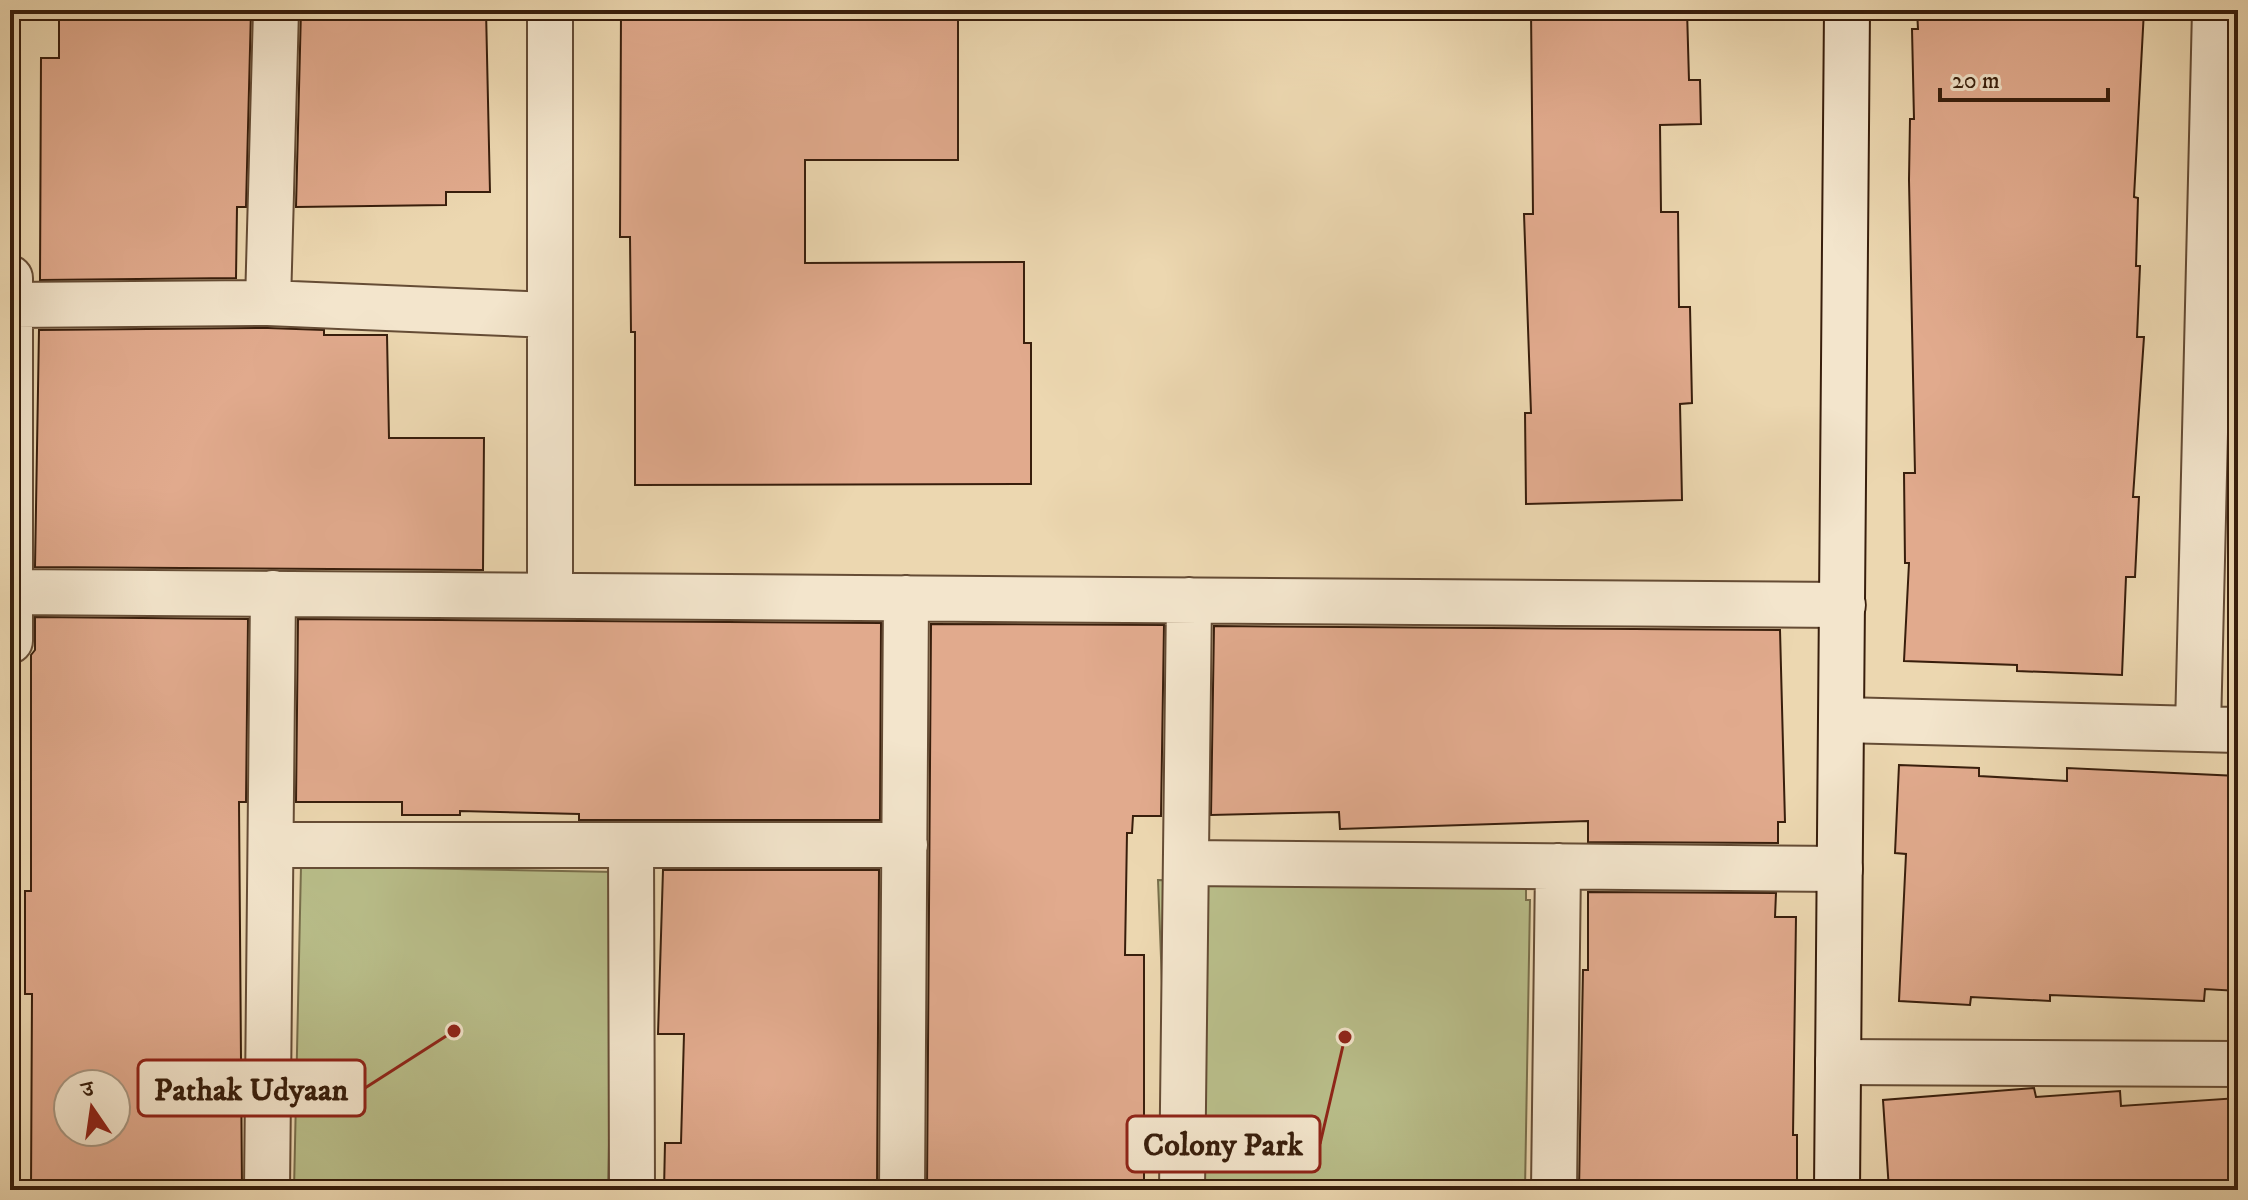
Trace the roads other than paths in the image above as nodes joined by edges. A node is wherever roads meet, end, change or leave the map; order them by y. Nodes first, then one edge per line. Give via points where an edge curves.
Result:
1 (276, 10) edge
2 (550, 10) edge
3 (1847, 10) edge
4 (2215, 10) edge
5 (10, 278) edge
6 (268, 303) junction
7 (10, 305) edge
8 (550, 315) junction
9 (10, 592) edge
10 (273, 593) junction
11 (550, 595) junction
12 (906, 598) junction
13 (1189, 600) junction
14 (1843, 605) junction
15 (10, 641) edge
16 (1841, 720) junction
17 (2218, 729) edge
18 (272, 845) junction
19 (631, 845) junction
20 (905, 845) junction
21 (1186, 863) junction
22 (1558, 866) junction
23 (1840, 869) junction
24 (1838, 1062) junction
25 (2238, 1064) edge
26 (267, 1190) edge
27 (632, 1190) edge
28 (902, 1190) edge
29 (1182, 1190) edge
30 (1554, 1190) edge
31 (1837, 1190) edge

1 - 6 street
2 - 8 street
3 - 14 street
4 - 17 street
5 - 7 street
6 - 7 street
6 - 8 street
7 - 9 street
8 - 11 street
9 - 10 street
9 - 15 street
10 - 11 street
10 - 18 street
11 - 12 street
12 - 13 street
12 - 20 street
13 - 14 street
13 - 21 street
14 - 16 street
16 - 17 street
16 - 23 street
18 - 19 street
18 - 26 street
19 - 20 street
19 - 27 street
20 - 28 street
21 - 22 street
21 - 29 street
22 - 23 street
22 - 30 street
23 - 24 street
24 - 25 street
24 - 31 street

